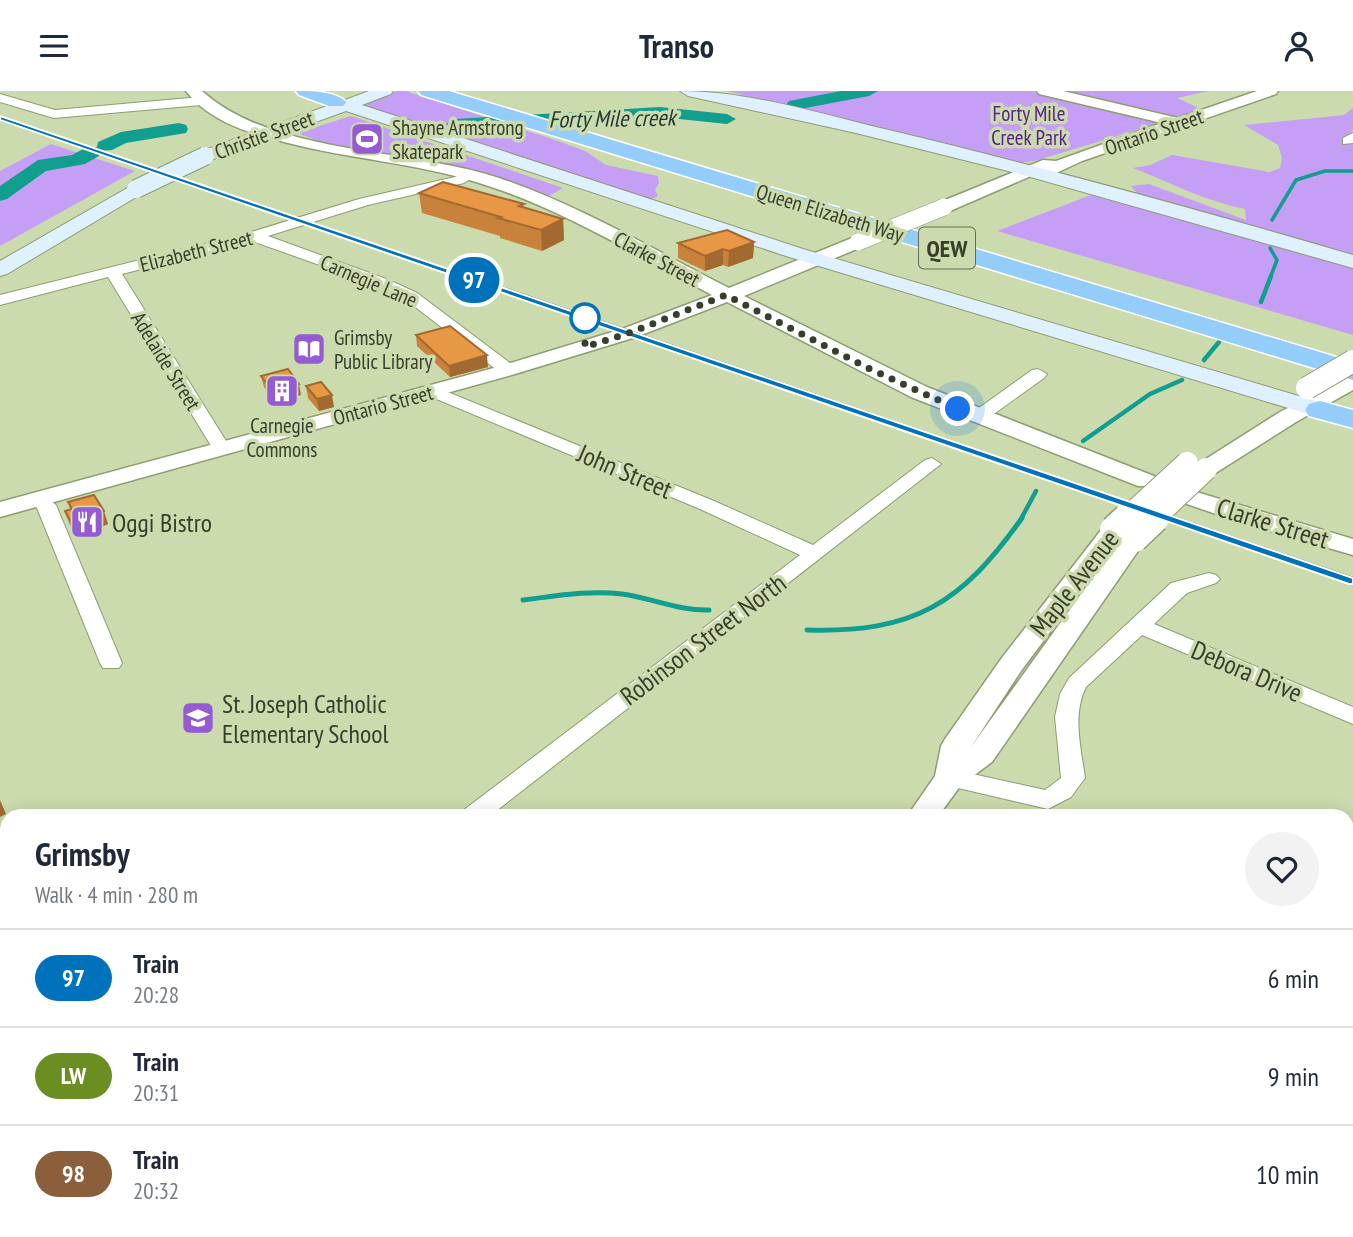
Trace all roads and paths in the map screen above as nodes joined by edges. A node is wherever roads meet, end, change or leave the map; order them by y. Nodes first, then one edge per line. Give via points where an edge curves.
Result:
1 (306, 91) edge
2 (428, 91) edge
3 (477, 91) edge
4 (688, 91) edge
5 (1044, 91) edge
6 (1271, 91) edge
7 (372, 92) edge
8 (197, 96) edge
9 (0, 98) edge
10 (341, 104) junction
11 (544, 119) junction
12 (1181, 123) junction
13 (264, 130) junction
14 (1034, 172) junction
15 (471, 174) junction
16 (130, 187) junction
17 (253, 236) junction
18 (0, 256) edge
19 (816, 259) junction
20 (1353, 262) edge
21 (0, 270) edge
22 (113, 272) junction
23 (726, 295) junction
24 (0, 300) edge
25 (1353, 349) edge
26 (1353, 361) edge
27 (508, 370) junction
28 (1353, 371) edge
29 (1038, 374) dead end
30 (1353, 381) edge
31 (433, 391) junction
32 (1308, 400) junction
33 (978, 417) junction
34 (1353, 419) edge
35 (222, 449) junction
36 (932, 464) dead end
37 (1146, 481) dead end
38 (1194, 498) dead end
39 (38, 500) junction
40 (0, 510) edge
41 (1353, 547) edge
42 (816, 554) junction
43 (1209, 579) dead end
44 (1140, 626) junction
45 (111, 663) dead end
46 (1353, 716) edge
47 (950, 778) junction
48 (482, 809) edge
49 (927, 809) edge

1 - 10 highway
2 - 11 highway, Queen Elizabeth Way / QEW via 504,114
3 - 11 highway, Queen Elizabeth Way / QEW
4 - 14 main road
5 - 12 street
6 - 12 street, Ontario Street
7 - 10 main road, Christie Street
8 - 9 street via 65,114
8 - 13 street, Clarke Street via 229,119
10 - 13 main road, Christie Street
10 - 19 main road
11 - 25 highway, Queen Elizabeth Way / QEW via 578,122
11 - 28 highway, Queen Elizabeth Way / QEW
12 - 14 street, Ontario Street
13 - 15 street, Clarke Street via 342,152
13 - 16 main road, Christie Street, bridge
14 - 19 street, Ontario Street, bridge
14 - 20 main road
15 - 17 street, Elizabeth Street
15 - 23 street, Clarke Street via 545,202
16 - 18 main road, Christie Street
16 - 21 main road, Christie Street
17 - 22 street, Elizabeth Street
17 - 27 street, Carnegie Lane via 411,296
19 - 23 street, Ontario Street
19 - 32 main road
22 - 24 street, Elizabeth Street
22 - 35 street, Adelaide Street
23 - 27 street, Ontario Street via 629,333
23 - 33 street, Clarke Street via 870,369
26 - 32 street, Maple Avenue, bridge
27 - 31 street, Ontario Street
29 - 33 street
30 - 32 street, Maple Avenue
31 - 35 street, Ontario Street
31 - 42 street, John Street
32 - 34 highway
32 - 47 street, Maple Avenue, bridge via 1196,466 1124,534 981,755
33 - 37 street, Clarke Street
35 - 39 street, Ontario Street
36 - 42 street, Robinson Street North
38 - 41 street, Clarke Street
39 - 40 street, Ontario Street
39 - 45 street via 46,505
42 - 48 street, Robinson Street North
43 - 44 street via 1179,588
44 - 46 street, Debora Drive
44 - 47 street via 1068,696 1073,778 1061,793 1048,800
47 - 49 street, Maple Avenue

